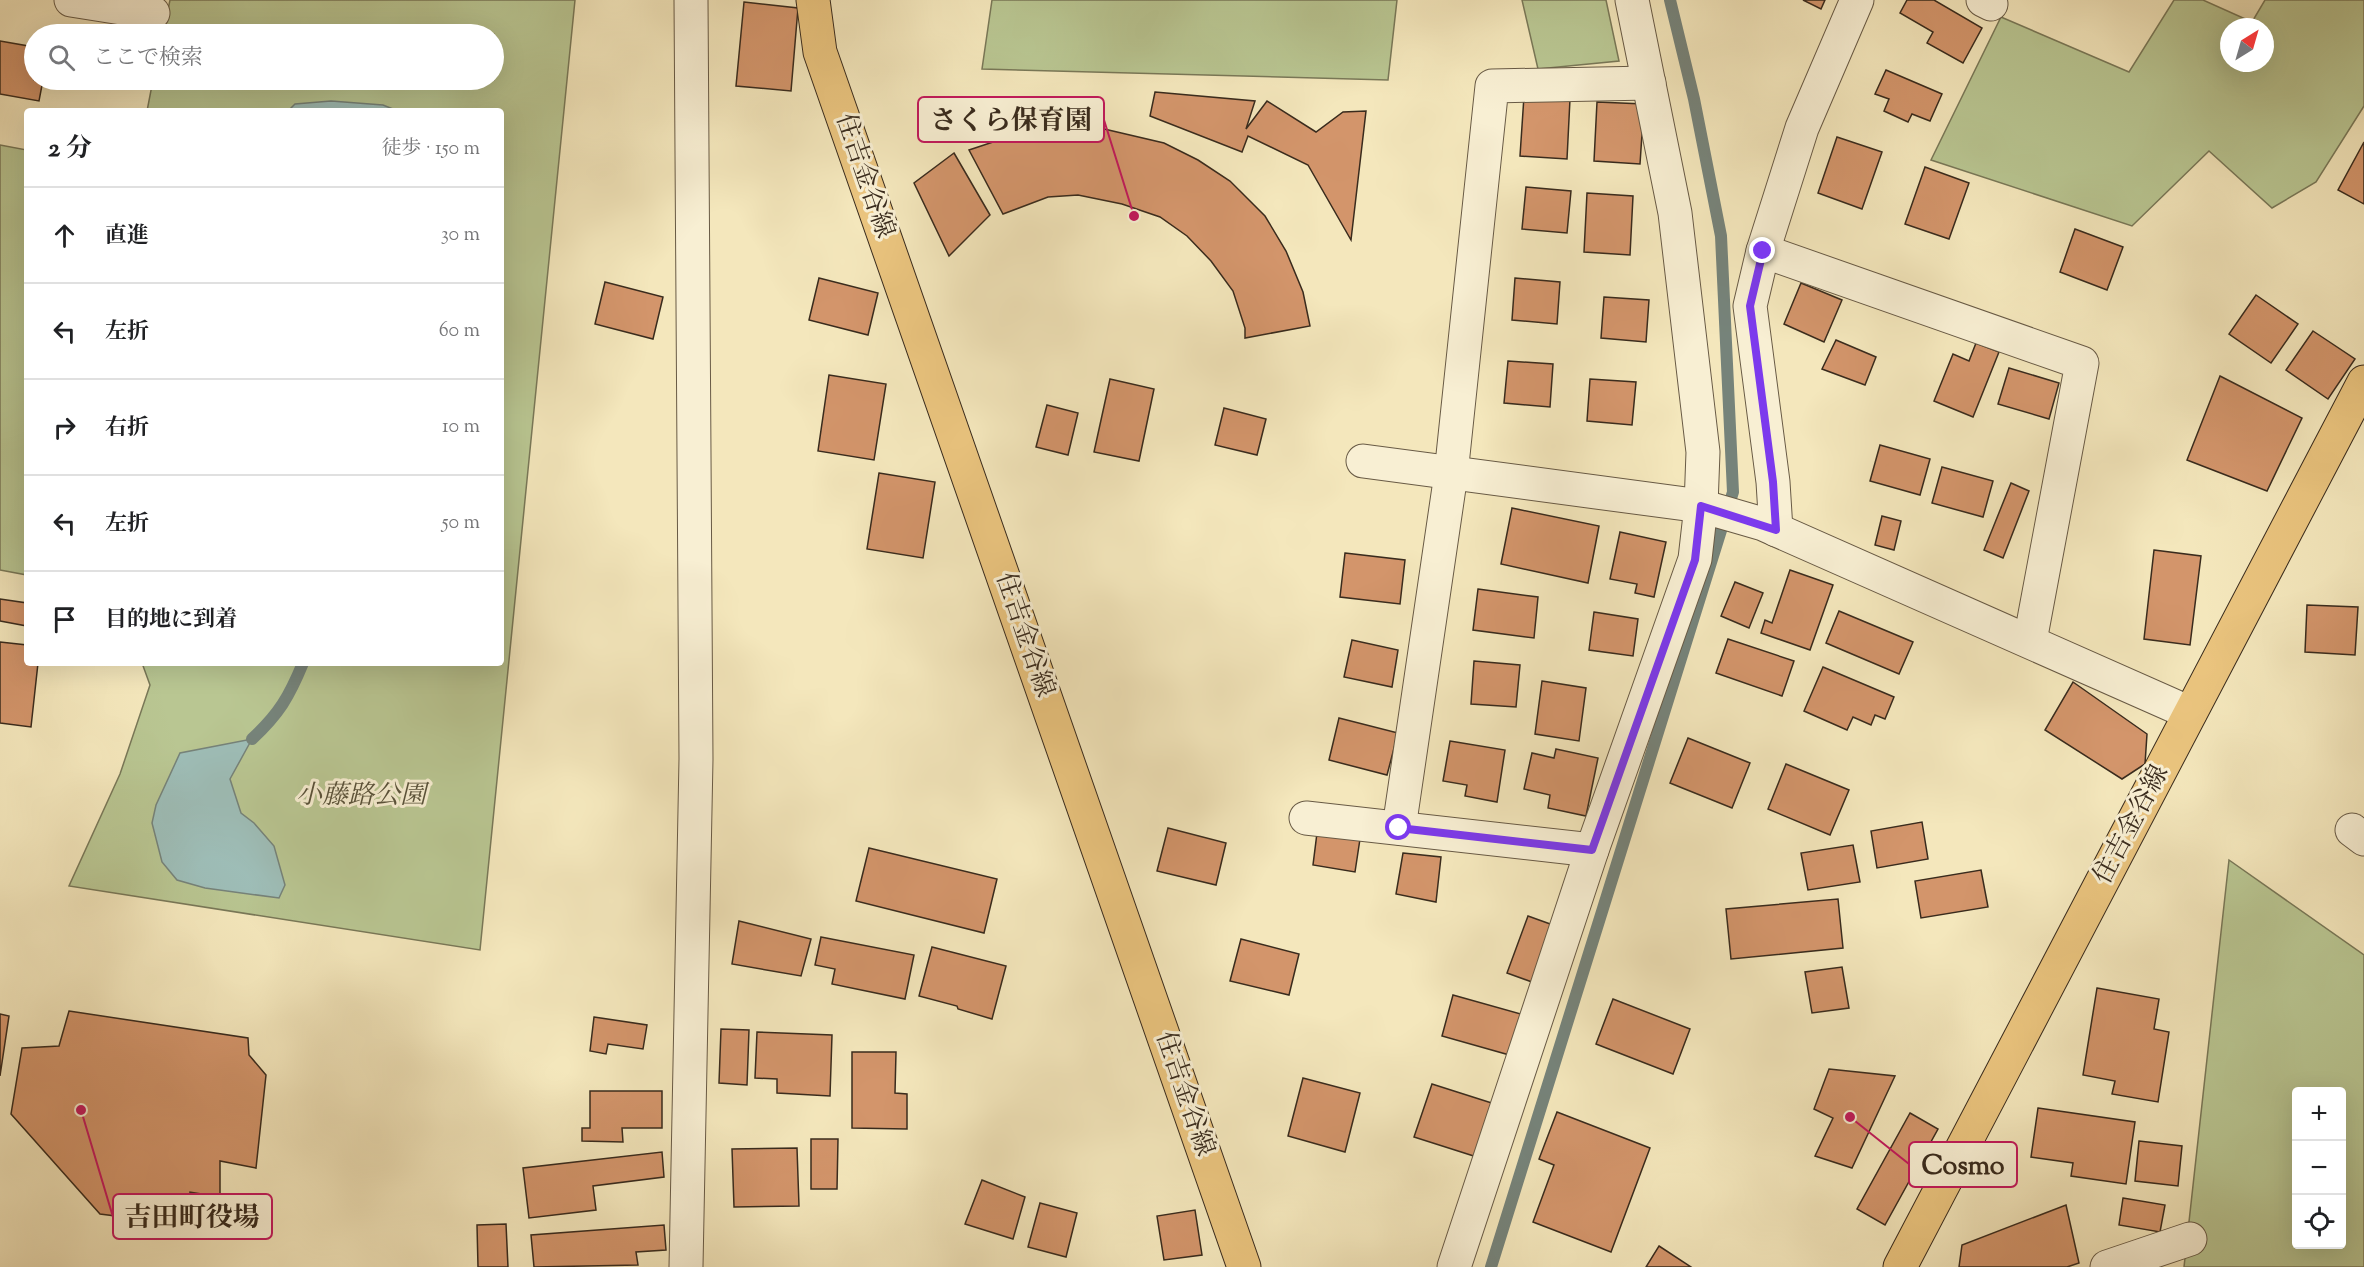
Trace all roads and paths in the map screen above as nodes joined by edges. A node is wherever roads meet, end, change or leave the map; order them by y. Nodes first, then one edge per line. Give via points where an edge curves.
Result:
1 (71, 0) edge
2 (691, 0) edge
3 (813, 0) edge
4 (1632, 0) edge
5 (1857, 0) edge
6 (153, 13) dead end
7 (1649, 82) junction
8 (1763, 251) junction
9 (2364, 382) edge
10 (1363, 461) dead end
11 (1451, 474) junction
12 (1708, 508) junction
13 (1769, 527) junction
14 (2030, 641) junction
15 (2190, 713) junction
16 (1306, 818) dead end
17 (1399, 828) junction
18 (1592, 850) junction
19 (2190, 1239) dead end
20 (686, 1267) edge
21 (1245, 1267) edge
22 (1454, 1267) edge
23 (1900, 1267) edge
24 (2107, 1267) edge

1 - 6 street
2 - 20 street via 696,759
3 - 21 main road, 住吉金谷線 via 820,52
4 - 7 street
5 - 8 street via 1802,128
7 - 11 street via 1492,86
7 - 12 street via 1675,213
8 - 13 street via 1750,306 1773,482
8 - 14 street via 2082,363
9 - 15 main road, 住吉金谷線
10 - 11 street
11 - 12 street
11 - 17 street
12 - 13 street
12 - 18 street via 1695,560
13 - 14 street
14 - 15 street
15 - 23 main road, 住吉金谷線
16 - 17 street
17 - 18 street
18 - 22 street
19 - 24 street

